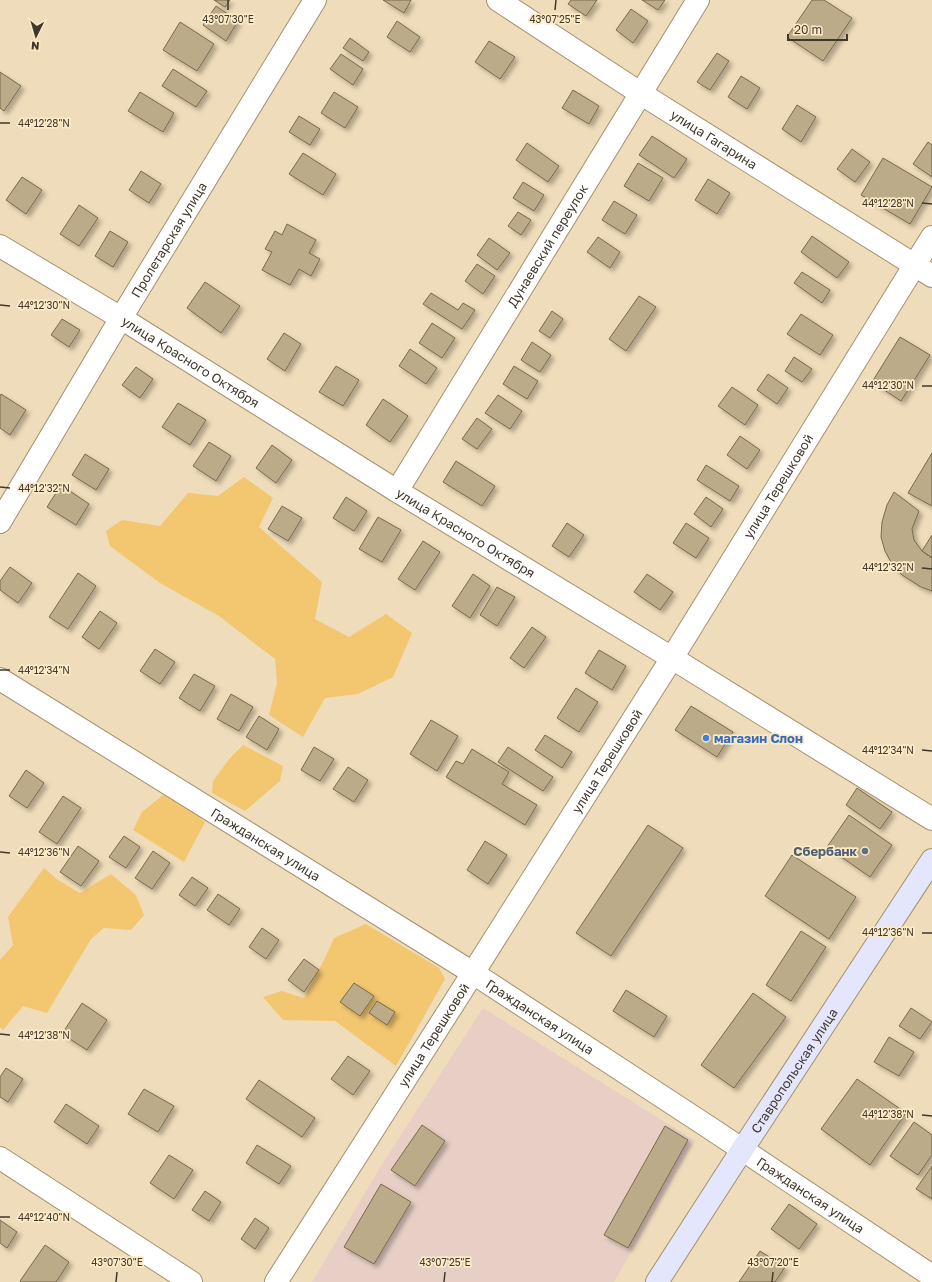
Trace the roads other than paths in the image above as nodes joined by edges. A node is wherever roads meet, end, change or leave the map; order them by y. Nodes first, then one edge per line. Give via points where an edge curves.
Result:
1 (315, 0) edge
2 (498, 0) edge
3 (698, 0) edge
4 (640, 93) junction
5 (932, 237) edge
6 (0, 246) edge
7 (914, 265) junction
8 (932, 276) edge
9 (121, 318) junction
10 (398, 491) junction
11 (0, 522) edge
12 (672, 658) junction
13 (0, 679) edge
14 (932, 819) edge
15 (932, 860) edge
16 (473, 973) junction
17 (742, 1150) junction
18 (0, 1158) edge
19 (932, 1276) edge
20 (191, 1282) edge
21 (276, 1282) edge
22 (657, 1282) edge

1 - 9 street, Пролетарская улица
2 - 4 street, улица Гагарина
3 - 4 street, Дунаевский переулок
4 - 7 street, улица Гагарина
4 - 10 street, Дунаевский переулок
5 - 7 street, улица Терешковой
6 - 9 street, улица Красного Октября
7 - 8 street, улица Гагарина
7 - 12 street, улица Терешковой
9 - 10 street, улица Красного Октября
9 - 11 street, Пролетарская улица
10 - 12 street, улица Красного Октября
12 - 14 street, улица Красного Октября
12 - 16 street, улица Терешковой
13 - 16 street, Гражданская улица
15 - 17 street, Ставропольская улица
16 - 17 street, Гражданская улица
16 - 21 street, улица Терешковой
17 - 19 street, Гражданская улица
17 - 22 street, Ставропольская улица
18 - 20 street

